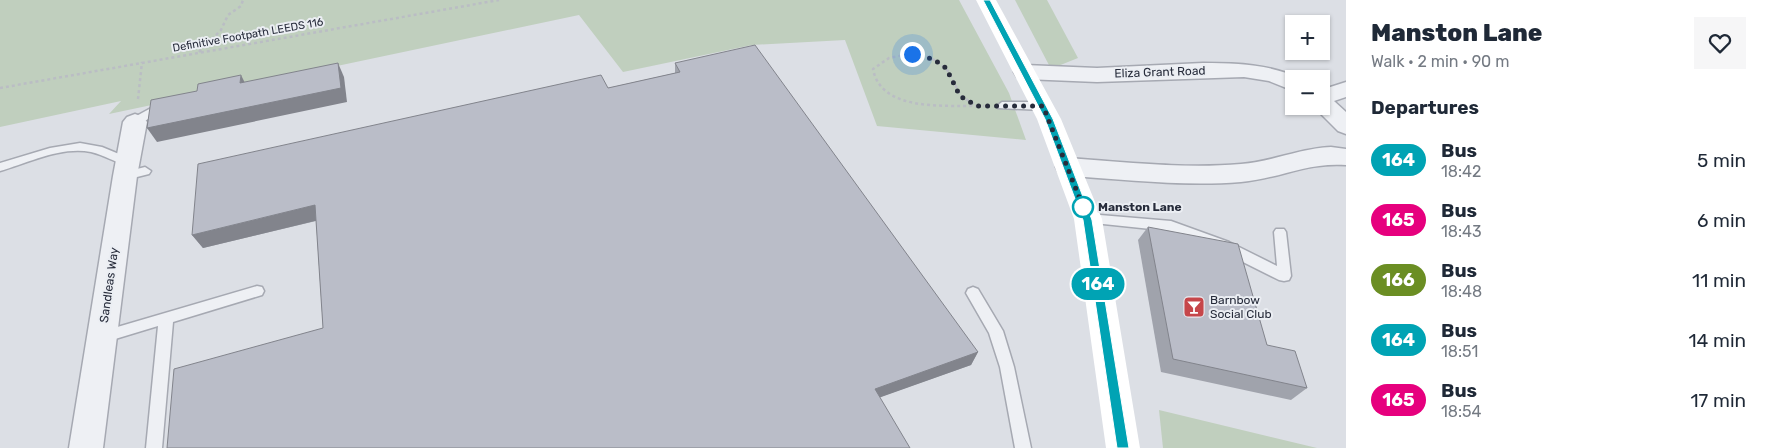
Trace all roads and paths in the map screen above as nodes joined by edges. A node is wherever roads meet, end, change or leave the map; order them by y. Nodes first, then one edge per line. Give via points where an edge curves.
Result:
1 (243, 0) edge
2 (499, 0) edge
3 (986, 0) edge
4 (198, 52) junction
5 (142, 62) junction
6 (1025, 72) junction
7 (1285, 80) edge
8 (0, 88) edge
9 (1346, 89) edge
10 (1330, 96) edge
11 (170, 102) edge
12 (977, 106) junction
13 (1002, 106) joint
14 (1043, 106) junction
15 (1330, 109) edge
16 (135, 122) junction
17 (1346, 126) edge
18 (1346, 157) edge
19 (0, 167) edge
20 (1068, 167) junction
21 (133, 170) junction
22 (1088, 220) junction
23 (1280, 232) dead end
24 (257, 291) dead end
25 (973, 292) dead end
26 (166, 319) junction
27 (102, 337) junction
28 (86, 448) edge
29 (154, 448) edge
30 (1023, 448) edge
31 (1123, 448) edge

1 - 4 path via 241,6 228,15 221,30
2 - 4 path, Definitive Footpath LEEDS 116
3 - 6 street
4 - 5 path, Definitive Footpath LEEDS 116
5 - 8 path, Definitive Footpath LEEDS 116
5 - 16 path
6 - 7 street, Eliza Grant Road via 1096,75 1244,70
6 - 14 street
9 - 10 street
11 - 16 lane
12 - 12 path via 914,103 888,94 876,82 873,69 880,61 892,56 912,54 933,59 946,68 960,96
12 - 13 path
13 - 14 lane
14 - 20 street
15 - 17 street
16 - 21 street, Sandleas Way
18 - 20 street via 1301,158 1244,173 1217,174
19 - 21 lane via 44,153 80,147 112,154
20 - 22 street
21 - 27 street, Sandleas Way
22 - 23 lane via 1171,226 1224,246 1284,276
22 - 31 street
24 - 26 lane
25 - 30 lane via 996,331 1007,367
26 - 27 lane
26 - 29 lane
27 - 28 street, Sandleas Way

